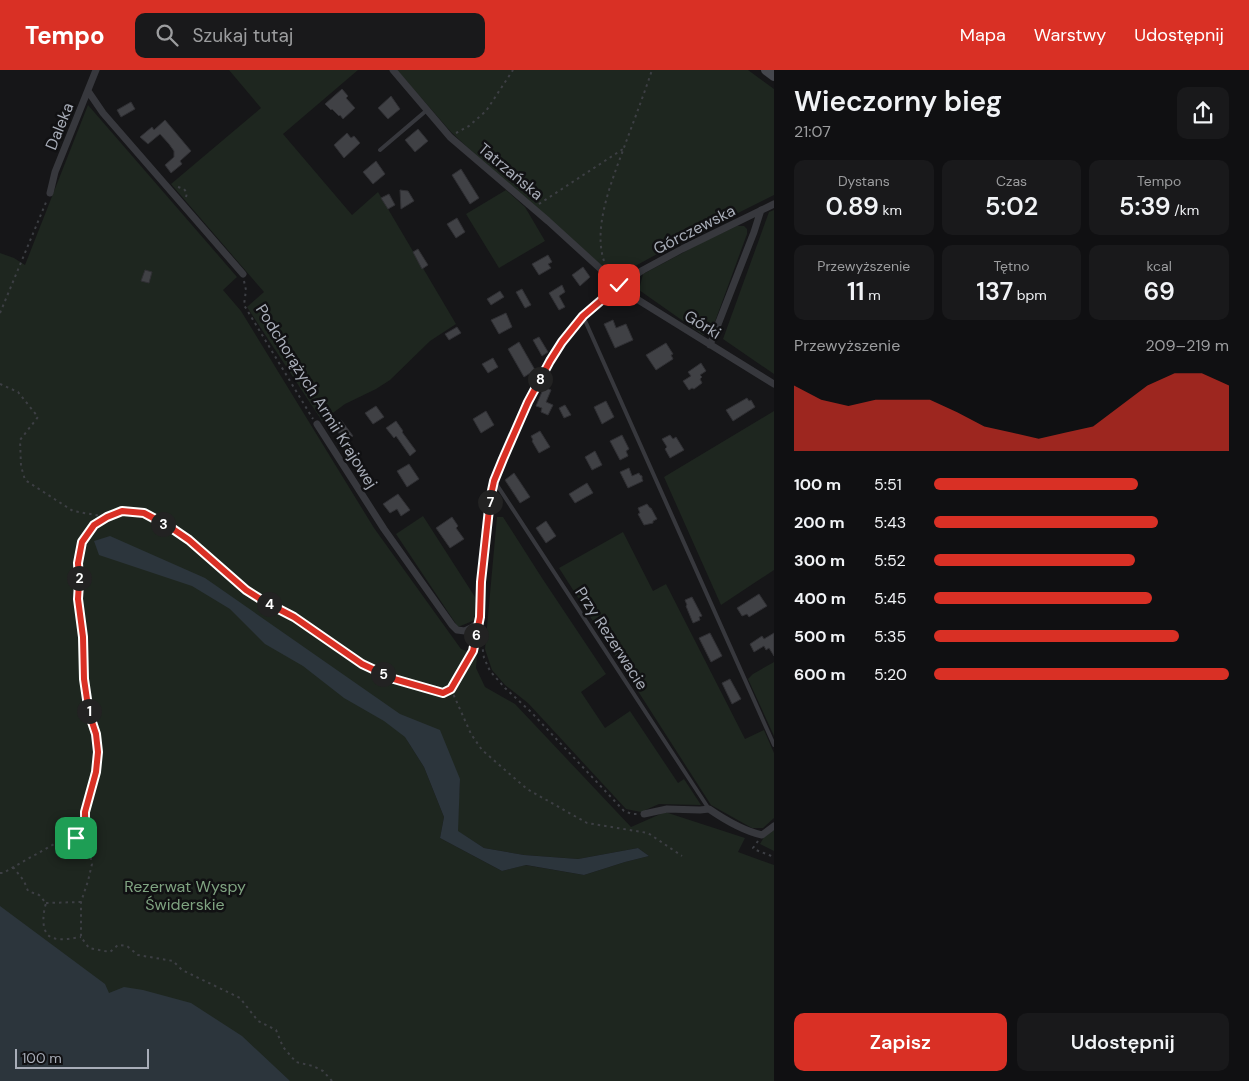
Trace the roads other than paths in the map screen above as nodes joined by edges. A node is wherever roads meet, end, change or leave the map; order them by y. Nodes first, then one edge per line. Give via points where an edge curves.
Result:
1 (96, 70) edge
2 (393, 70) edge
3 (766, 70) edge
4 (774, 76) edge
5 (88, 91) junction
6 (427, 110) junction
7 (380, 150) dead end
8 (50, 193) road end
9 (774, 204) edge
10 (761, 210) junction
11 (242, 274) road end
12 (619, 285) junction
13 (583, 316) junction
14 (710, 345) junction
15 (774, 384) edge
16 (317, 424) road end
17 (494, 481) junction
18 (478, 623) joint
19 (774, 745) edge
20 (709, 809) junction
21 (644, 814) road end
22 (774, 826) edge

1 - 5 street, Daleka
2 - 6 street, Tatrzańska
3 - 4 main road
5 - 8 street, Daleka via 55,172
5 - 11 street
6 - 7 lane
6 - 12 street, Tatrzańska via 450,137
9 - 10 street, Górczewska
10 - 12 street, Górczewska
10 - 14 street
12 - 13 street, Górczewska
12 - 14 street, Górki
13 - 17 street, Górczewska via 545,369
13 - 19 lane
14 - 15 street, Górki
16 - 18 street, Podchorążych Armii Krajowej via 384,529 452,625 465,631
17 - 18 street, Górczewska
17 - 20 lane, Przy Rezerwacie
20 - 21 street via 667,809
20 - 22 street via 762,835

